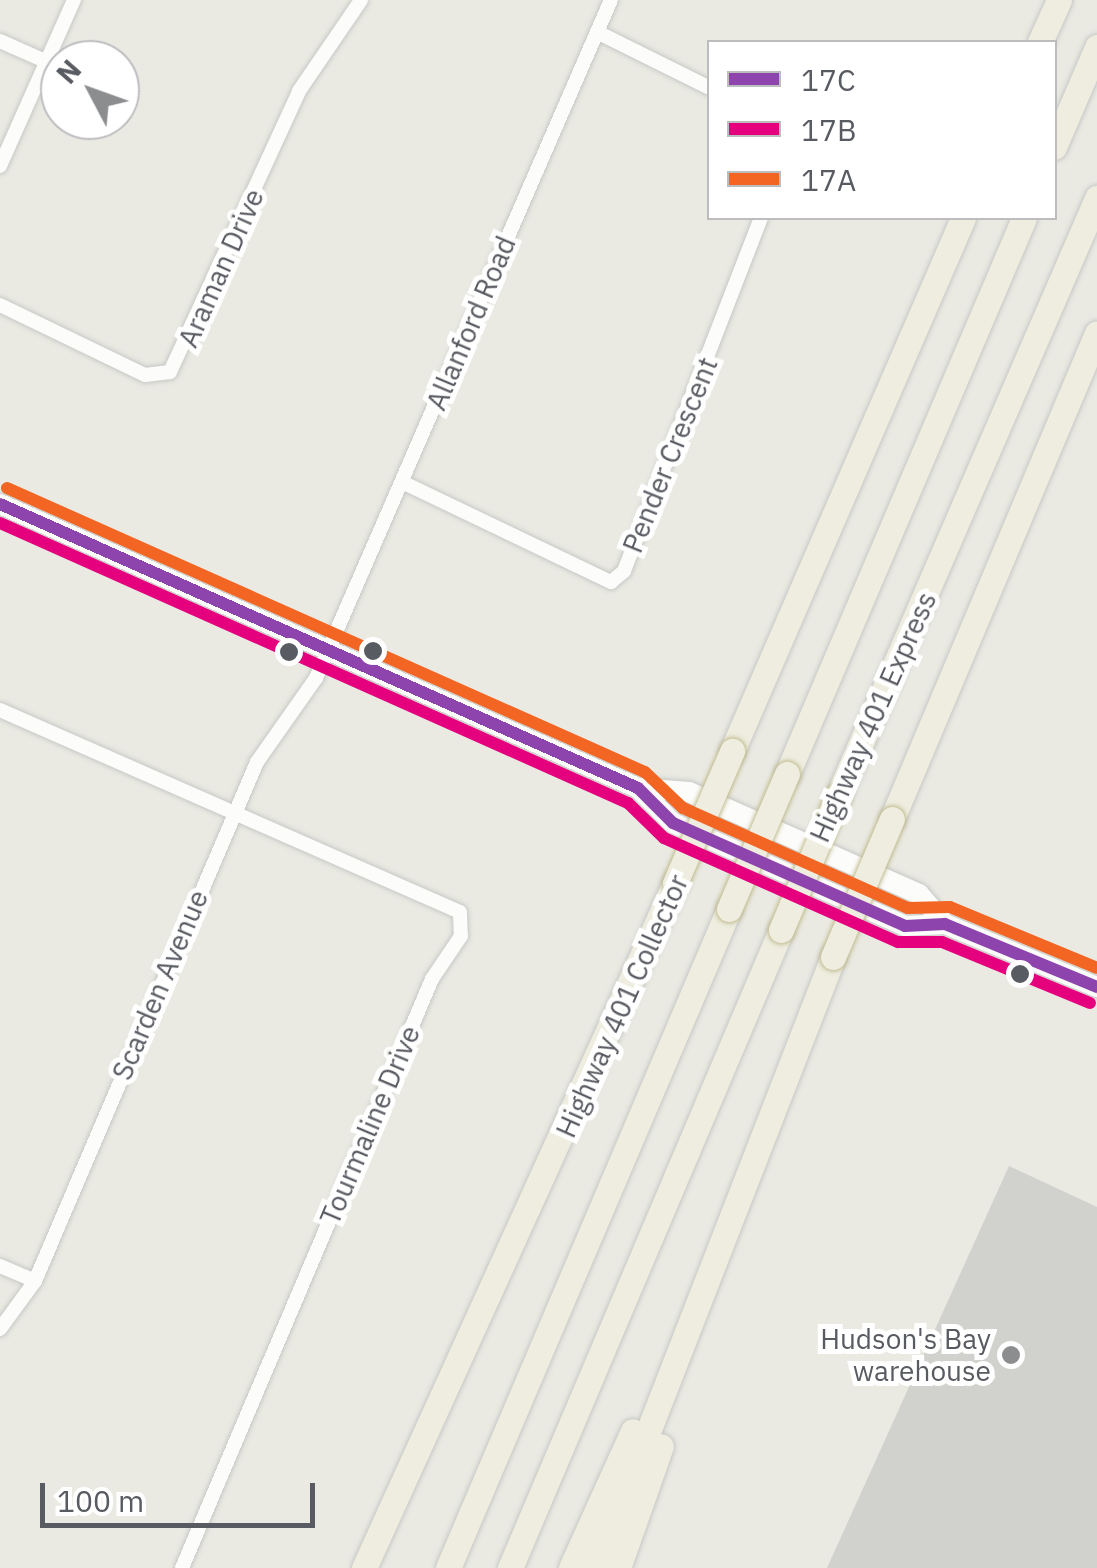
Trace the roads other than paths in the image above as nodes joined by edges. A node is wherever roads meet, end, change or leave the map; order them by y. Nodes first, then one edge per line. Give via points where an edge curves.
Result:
1 (74, 0) edge
2 (361, 0) edge
3 (611, 0) edge
4 (1059, 0) edge
5 (597, 32) junction
6 (56, 40) edge
7 (1041, 40) edge
8 (0, 41) edge
9 (1097, 47) edge
10 (40, 58) edge
11 (40, 75) edge
12 (707, 87) edge
13 (1057, 140) edge
14 (0, 166) edge
15 (1097, 198) edge
16 (760, 220) edge
17 (962, 220) edge
18 (1023, 220) edge
19 (0, 305) edge
20 (1090, 353) edge
21 (402, 482) junction
22 (0, 504) edge
23 (330, 646) junction
24 (0, 710) edge
25 (638, 788) junction
26 (234, 814) junction
27 (945, 924) junction
28 (1097, 987) edge
29 (794, 1074) junction
30 (0, 1266) edge
31 (35, 1281) junction
32 (0, 1329) edge
33 (182, 1568) edge
34 (364, 1568) edge
35 (448, 1568) edge
36 (510, 1568) edge
37 (571, 1568) edge
38 (595, 1568) edge
39 (618, 1568) edge

1 - 6 street
2 - 19 street, Araman Drive via 299,91 170,372 145,375
3 - 5 street, Allanford Road
4 - 7 highway
5 - 12 street
5 - 21 street, Allanford Road
8 - 10 street
9 - 13 highway
11 - 14 street
15 - 36 highway, Highway 401 Express, bridge
16 - 21 street, Pender Crescent via 624,571 611,582
17 - 34 highway, Highway 401 Collector, bridge via 675,884
18 - 35 highway, Highway 401 Express, bridge
20 - 29 highway, bridge via 833,957
21 - 23 street, Allanford Road
22 - 23 main road
23 - 25 main road
23 - 26 street, Scarden Avenue
24 - 26 street, Tourmaline Drive
25 - 27 main road via 690,792 919,894
25 - 27 main road via 673,823 905,926
26 - 31 street, Scarden Avenue
26 - 33 street, Tourmaline Drive via 452,905 462,926
27 - 28 main road
29 - 37 highway
29 - 38 highway
29 - 39 highway
30 - 31 street
31 - 32 street, Scarden Avenue

